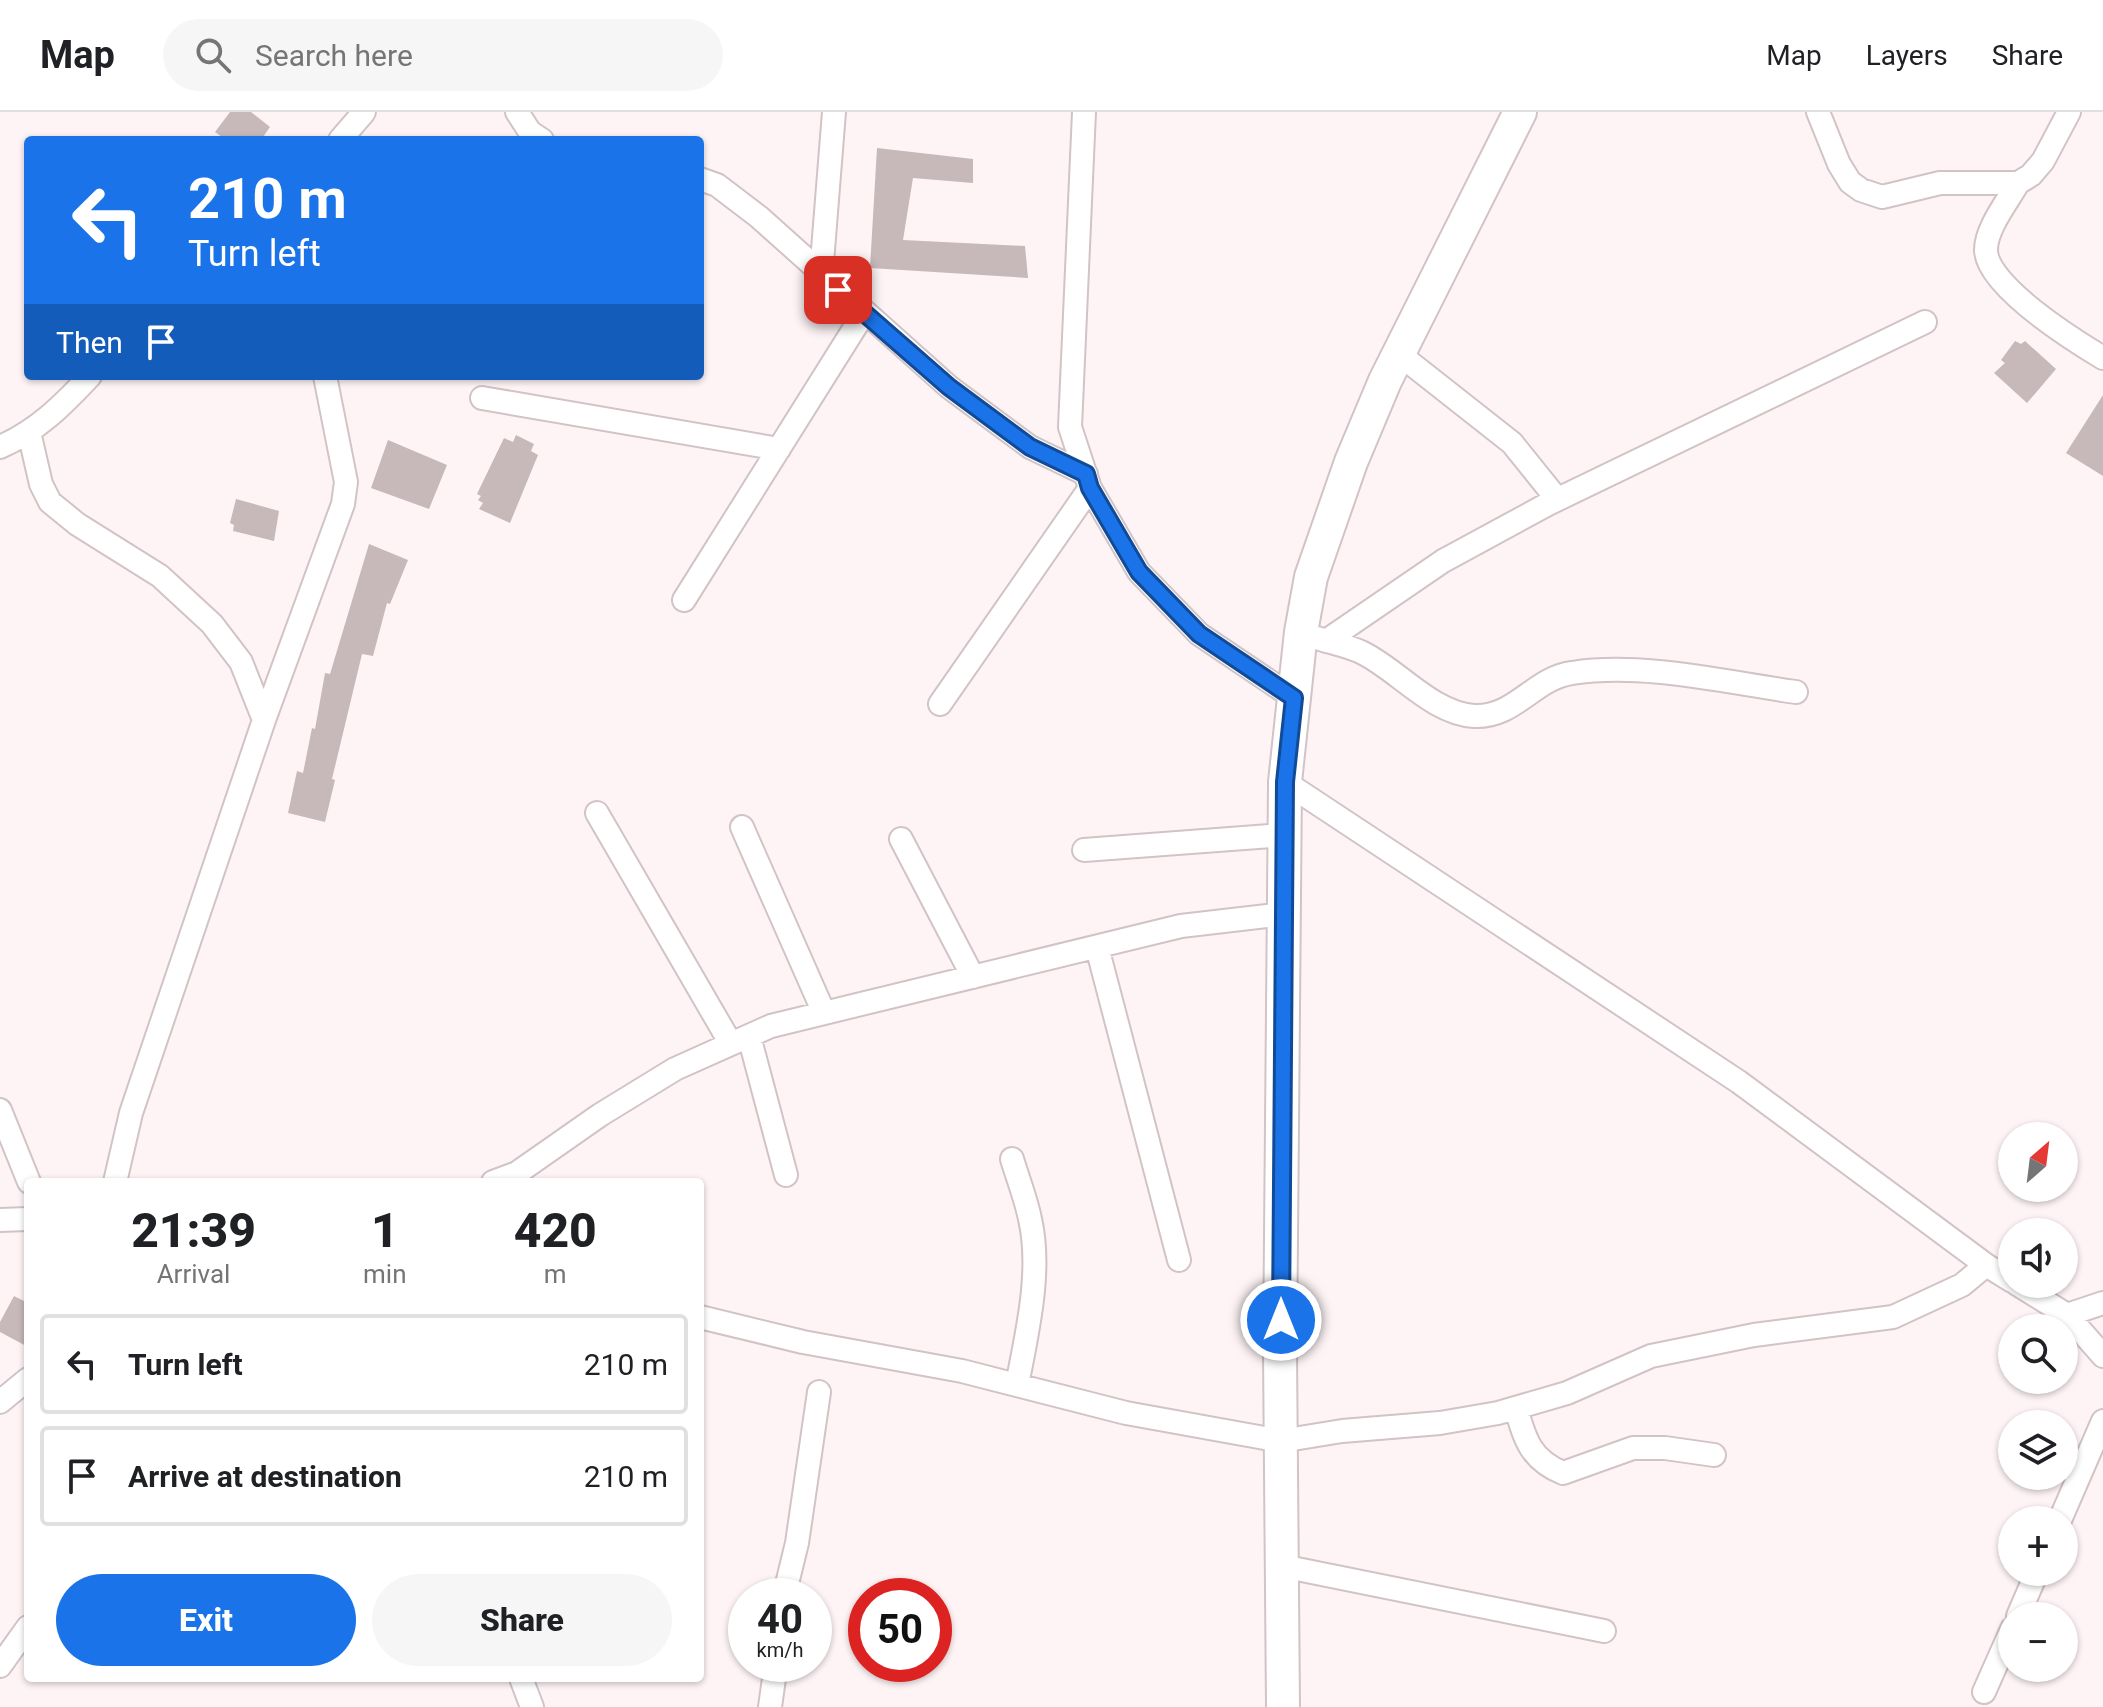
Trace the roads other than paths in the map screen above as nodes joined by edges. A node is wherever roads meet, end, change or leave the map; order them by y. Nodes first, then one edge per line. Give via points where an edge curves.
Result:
1 (364, 112) edge
2 (517, 112) edge
3 (834, 112) edge
4 (1084, 112) edge
5 (1520, 112) edge
6 (1818, 112) edge
7 (2069, 112) edge
8 (343, 136) edge
9 (536, 136) edge
10 (704, 180) edge
11 (2018, 183) junction
12 (821, 275) junction
13 (864, 313) junction
14 (1925, 322) dead end
15 (1399, 354) junction
16 (2103, 358) edge
17 (86, 380) edge
18 (326, 380) edge
19 (482, 398) dead end
20 (29, 432) junction
21 (0, 447) edge
22 (779, 449) junction
23 (1088, 481) junction
24 (1557, 499) junction
25 (684, 600) dead end
26 (1313, 637) junction
27 (1796, 692) dead end
28 (1294, 698) junction
29 (940, 704) dead end
30 (264, 720) junction
31 (1285, 782) junction
32 (597, 813) dead end
33 (742, 827) dead end
34 (1284, 835) junction
35 (901, 839) dead end
36 (1084, 850) dead end
37 (1284, 914) junction
38 (1097, 947) junction
39 (973, 977) junction
40 (824, 1013) junction
41 (740, 1040) junction
42 (0, 1110) edge
43 (1012, 1159) dead end
44 (786, 1175) dead end
45 (27, 1178) edge
46 (116, 1178) edge
47 (504, 1178) edge
48 (24, 1219) edge
49 (0, 1220) edge
50 (1179, 1260) dead end
51 (1986, 1265) junction
52 (1998, 1273) edge
53 (2039, 1298) edge
54 (2103, 1303) edge
55 (2065, 1314) edge
56 (2070, 1314) edge
57 (704, 1318) edge
58 (2078, 1328) edge
59 (2103, 1356) edge
60 (24, 1382) edge
61 (1017, 1385) junction
62 (819, 1392) dead end
63 (0, 1402) edge
64 (1516, 1408) junction
65 (2103, 1421) edge
66 (1281, 1441) junction
67 (1714, 1455) dead end
68 (2066, 1506) edge
69 (1282, 1566) junction
70 (788, 1578) edge
71 (1604, 1631) dead end
72 (24, 1633) edge
73 (1998, 1660) edge
74 (0, 1666) edge
75 (523, 1682) edge
76 (773, 1682) edge
77 (1984, 1692) dead end
78 (532, 1707) edge
79 (770, 1707) edge
80 (1283, 1707) edge

1 - 8 street
2 - 9 street
3 - 12 street
4 - 23 street via 1070,427
5 - 15 main road
6 - 11 street via 1839,164 1861,190 1882,197 1940,183
7 - 11 street via 2043,161
10 - 12 street via 759,217
11 - 16 street via 1989,235 1989,262 2032,312
12 - 13 street
13 - 22 street
13 - 23 street via 949,387 1030,447
14 - 24 street
15 - 24 street via 1512,443
15 - 26 main road via 1311,577
17 - 20 street
18 - 30 street via 346,482 343,504
19 - 22 street
20 - 21 street
20 - 30 street via 50,502 160,576 212,624 241,662
22 - 25 street
23 - 28 street via 1139,572 1199,634
23 - 29 street
24 - 26 street
26 - 27 street via 1362,653 1440,705 1473,716 1502,712 1543,682 1569,673 1618,668
26 - 28 main road
28 - 31 main road
30 - 46 street via 131,1113
31 - 34 main road
31 - 51 street via 1739,1082
32 - 41 street
33 - 40 street
34 - 36 street
34 - 37 main road
35 - 39 street
37 - 38 street via 1181,926
37 - 66 main road
38 - 39 street
38 - 50 street
39 - 40 street
40 - 41 street
41 - 44 street
41 - 47 street via 675,1069
42 - 45 street
43 - 61 street via 1031,1221 1033,1269
48 - 49 street
51 - 52 street
51 - 64 street via 1962,1285 1893,1317 1754,1335 1651,1356 1567,1393
53 - 55 street
54 - 56 street
57 - 61 street
58 - 59 street
60 - 63 street
61 - 66 street via 1126,1413
62 - 70 street
64 - 66 street via 1440,1423
64 - 67 street via 1532,1455 1563,1473 1633,1448
65 - 68 street
66 - 69 main road
69 - 71 street
69 - 80 main road
72 - 74 street
73 - 77 street
75 - 78 street
76 - 79 street

